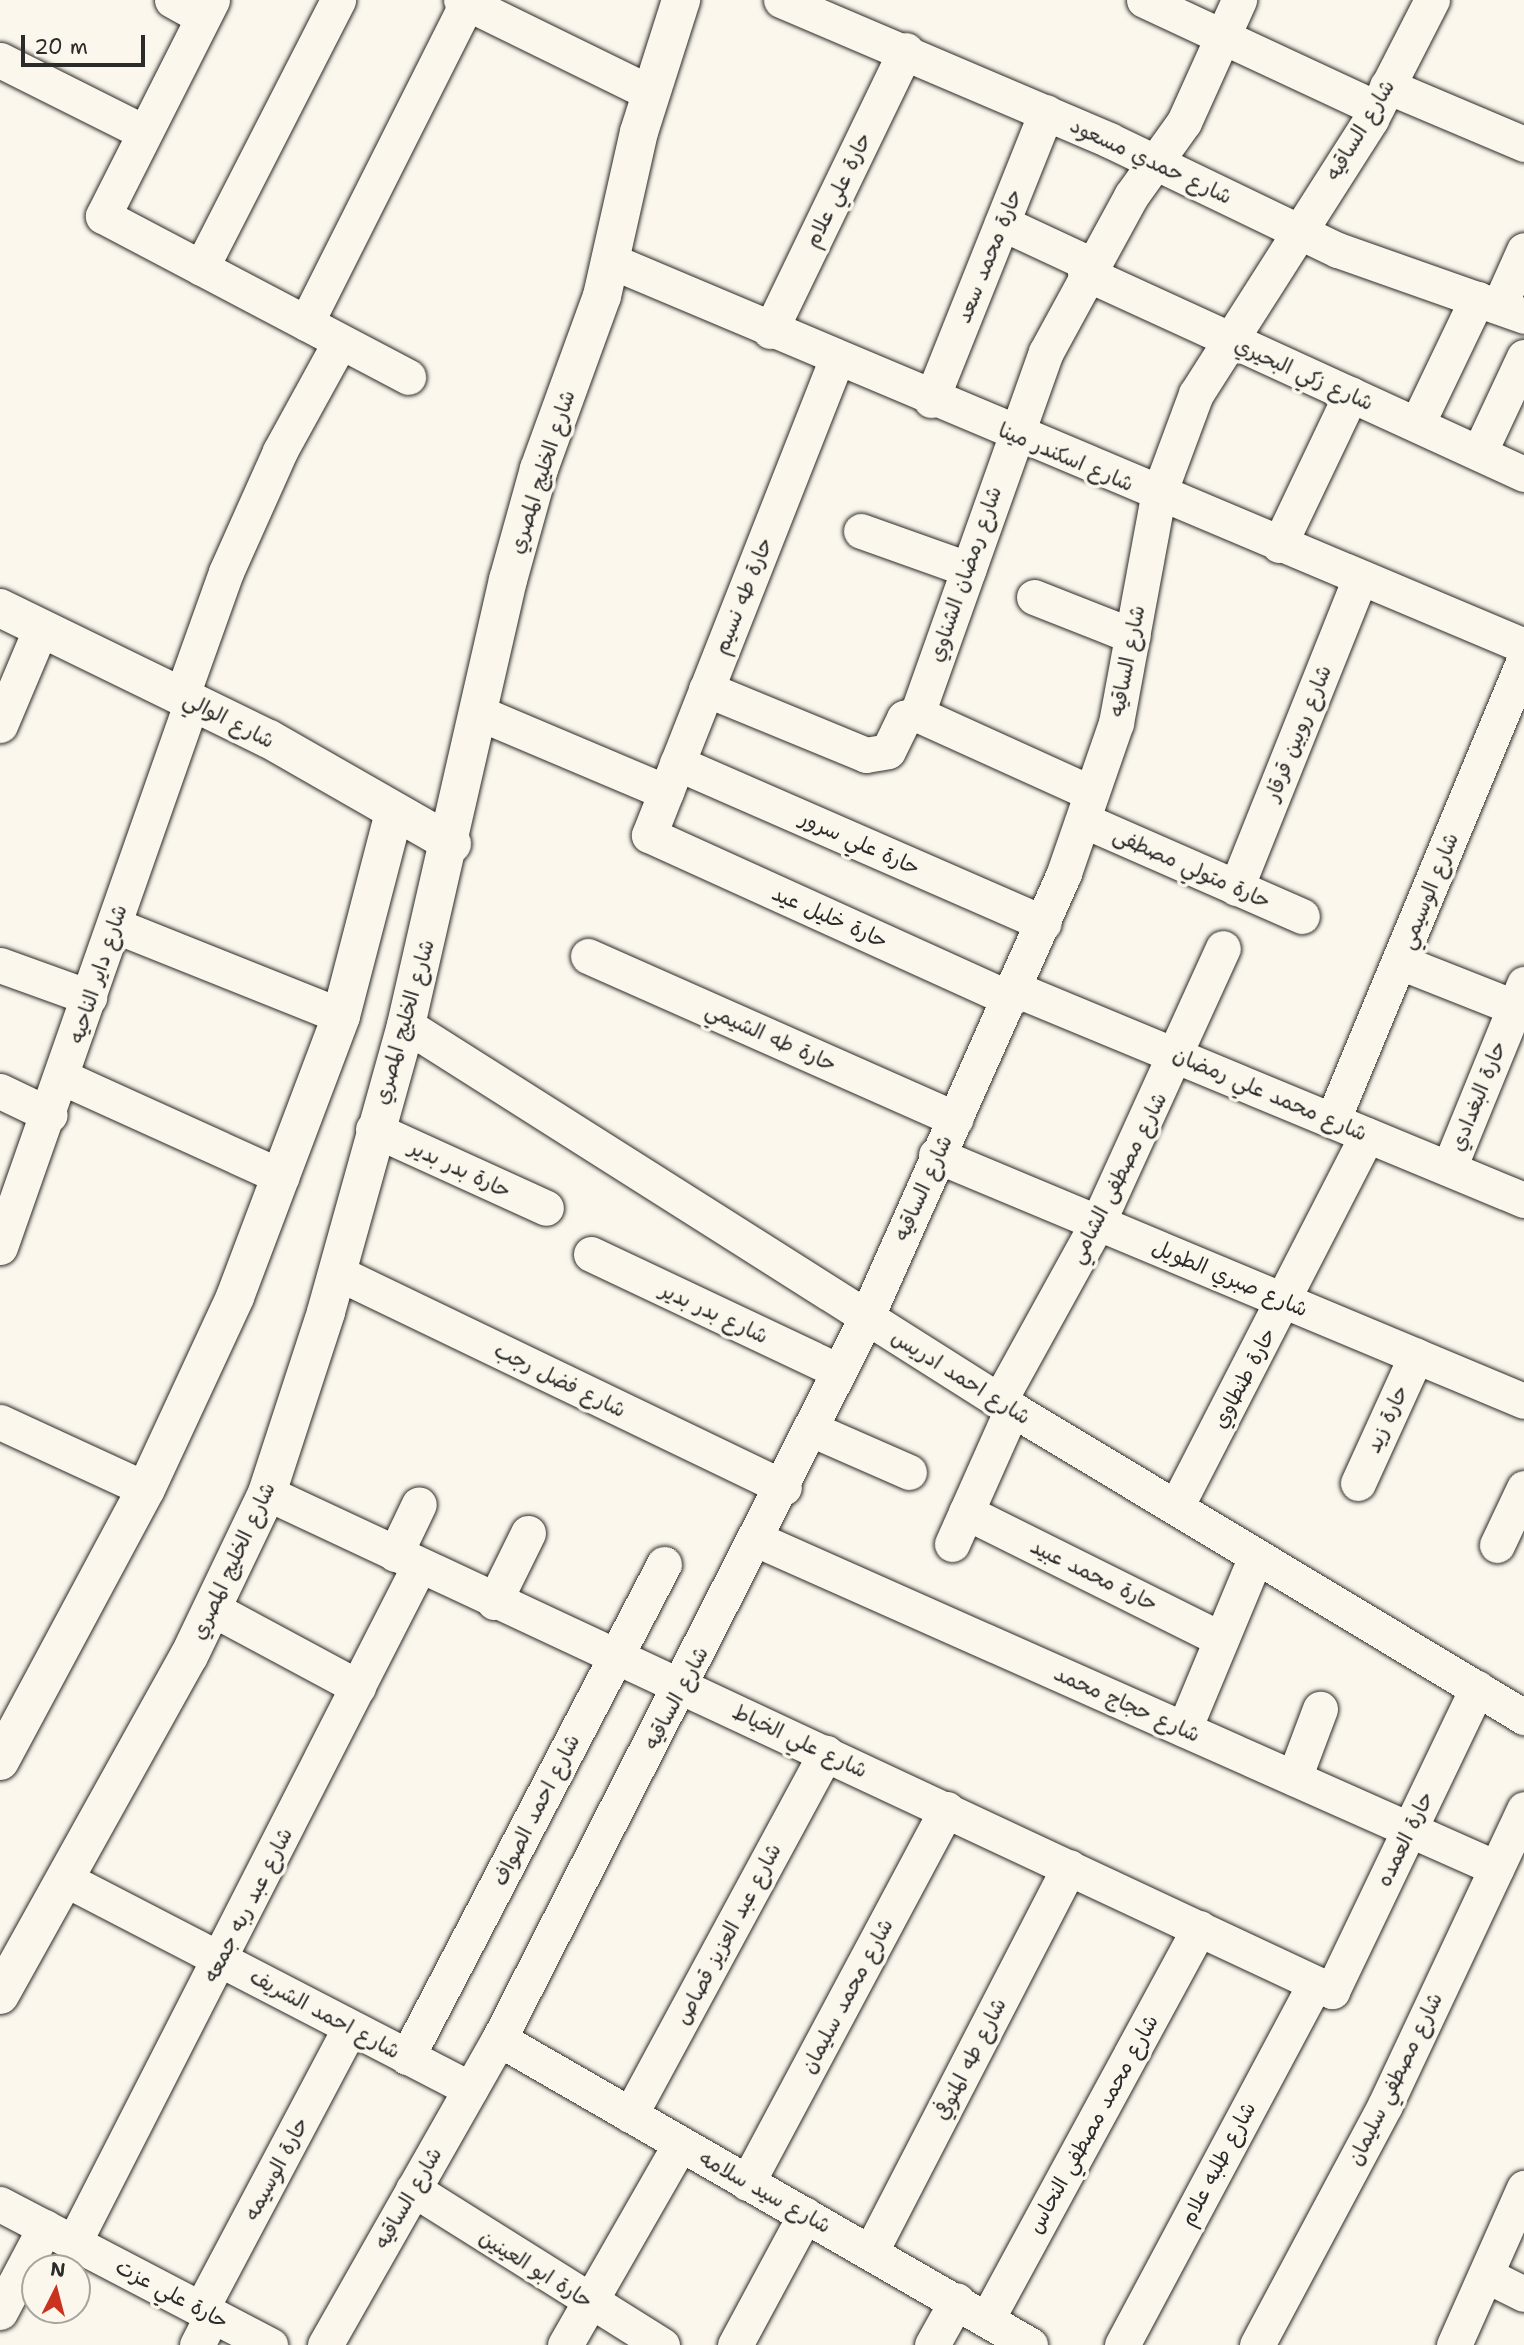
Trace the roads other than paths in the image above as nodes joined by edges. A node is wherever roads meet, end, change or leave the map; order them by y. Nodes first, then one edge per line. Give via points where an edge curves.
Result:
1 (172, 0) edge
2 (338, 0) edge
3 (681, 0) edge
4 (781, 0) edge
5 (1144, 0) edge
6 (1240, 0) edge
7 (1432, 0) edge
8 (464, 1) edge
9 (208, 8) edge
10 (1224, 37) junction
11 (906, 50) junction
12 (0, 60) edge
13 (651, 93) junction
14 (1382, 97) junction
15 (1046, 112) junction
16 (144, 132) junction
17 (1524, 144) edge
18 (1158, 163) junction
19 (1002, 223) junction
20 (1298, 232) junction
21 (1524, 250) edge
22 (611, 261) junction
23 (201, 268) junction
24 (1088, 269) junction
25 (1500, 307) edge
26 (306, 323) junction
27 (770, 331) junction
28 (1230, 340) junction
29 (340, 342) junction
30 (1524, 357) edge
31 (837, 358) junction
32 (408, 377) dead end
33 (1351, 394) junction
34 (931, 400) junction
35 (1417, 424) junction
36 (1012, 434) junction
37 (1479, 453) junction
38 (1524, 474) edge
39 (1158, 496) junction
40 (861, 531) dead end
41 (1279, 545) junction
42 (968, 569) junction
43 (1360, 578) junction
44 (1034, 597) dead end
45 (0, 608) edge
46 (41, 628) junction
47 (1133, 636) junction
48 (1524, 646) edge
49 (1524, 661) edge
50 (706, 689) junction
51 (187, 698) junction
52 (479, 713) junction
53 (917, 714) junction
54 (0, 725) edge
55 (672, 777) junction
56 (1087, 806) junction
57 (393, 816) junction
58 (649, 835) joint
59 (452, 844) junction
60 (1236, 888) junction
61 (1302, 916) dead end
62 (1044, 923) junction
63 (114, 925) junction
64 (1223, 948) dead end
65 (588, 956) dead end
66 (1400, 962) junction
67 (0, 965) edge
68 (1013, 994) junction
69 (89, 997) junction
70 (1521, 1001) edge
71 (341, 1016) junction
72 (405, 1025) junction
73 (1179, 1055) junction
74 (64, 1078) junction
75 (0, 1091) edge
76 (50, 1115) junction
77 (955, 1119) junction
78 (1333, 1119) junction
79 (373, 1129) junction
80 (1367, 1135) junction
81 (936, 1155) junction
82 (1449, 1168) junction
83 (282, 1177) junction
84 (1524, 1200) edge
85 (545, 1208) dead end
86 (1098, 1222) junction
87 (0, 1247) edge
88 (591, 1254) dead end
89 (336, 1272) junction
90 (1285, 1301) junction
91 (866, 1318) junction
92 (1416, 1356) junction
93 (838, 1371) junction
94 (1524, 1401) edge
95 (1005, 1405) junction
96 (0, 1422) edge
97 (811, 1429) junction
98 (909, 1472) dead end
99 (1358, 1483) dead end
100 (784, 1488) junction
101 (1524, 1488) edge
102 (146, 1489) junction
103 (267, 1493) junction
104 (419, 1504) dead end
105 (1175, 1507) junction
106 (966, 1512) junction
107 (528, 1533) dead end
108 (758, 1540) junction
109 (952, 1544) dead end
110 (1497, 1545) dead end
111 (1256, 1556) junction
112 (407, 1560) junction
113 (664, 1564) dead end
114 (494, 1602) junction
115 (211, 1608) junction
116 (1222, 1639) junction
117 (615, 1657) junction
118 (358, 1687) junction
119 (681, 1687) junction
120 (1477, 1688) junction
121 (1320, 1709) dead end
122 (1524, 1717) edge
123 (1184, 1729) junction
124 (827, 1753) junction
125 (0, 1761) edge
126 (1294, 1778) junction
127 (947, 1809) junction
128 (1524, 1809) edge
129 (1409, 1830) junction
130 (1069, 1867) junction
131 (1496, 1868) junction
132 (69, 1881) junction
133 (1199, 1928) junction
134 (221, 1959) junction
135 (1323, 1987) junction
136 (0, 1995) edge
137 (350, 2028) junction
138 (499, 2039) junction
139 (407, 2057) junction
140 (470, 2089) junction
141 (630, 2115) junction
142 (680, 2144) junction
143 (747, 2183) junction
144 (413, 2189) junction
145 (1524, 2189) edge
146 (0, 2204) edge
147 (805, 2215) junction
148 (59, 2235) junction
149 (871, 2251) junction
150 (1486, 2275) junction
151 (1524, 2294) edge
152 (957, 2300) junction
153 (589, 2303) junction
154 (0, 2312) edge
155 (987, 2319) junction
156 (203, 2323) edge
157 (270, 2345) edge
158 (325, 2345) edge
159 (565, 2345) edge
160 (662, 2345) edge
161 (735, 2345) edge
162 (932, 2345) edge
163 (1030, 2345) edge
164 (1122, 2345) edge
165 (1257, 2345) edge
166 (1454, 2345) edge

1 - 9 street
2 - 23 street
3 - 13 main road, شارع الخليج المصري
4 - 11 street, شارع حمدي مسعود
5 - 10 street
6 - 10 street, شارع رمضان الشناوي
7 - 14 street, شارع الساقيه
8 - 13 street
8 - 26 street
9 - 16 street
10 - 14 street
10 - 18 street, شارع رمضان الشناوي
11 - 15 street, شارع حمدي مسعود
11 - 27 street, حارة علي علام
12 - 16 street
13 - 22 main road, شارع الخليج المصري
14 - 17 street
14 - 20 street, شارع الساقيه
15 - 18 street, شارع حمدي مسعود
15 - 19 street, حارة محمد سعد
16 - 23 street via 103,216
18 - 20 street, شارع حمدي مسعود
18 - 24 street, شارع رمضان الشناوي
19 - 24 street, شارع زكي البحيري
19 - 34 street, حارة محمد سعد
20 - 25 street, شارع حمدي مسعود
20 - 28 street, شارع الساقيه
21 - 25 street
22 - 27 street, شارع اسكندر مينا
22 - 52 main road, شارع الخليج المصري via 539,469
23 - 26 street
24 - 28 street, شارع زكي البحيري
24 - 36 street, شارع رمضان الشناوي
25 - 35 street
26 - 29 street
27 - 31 street, شارع اسكندر مينا
28 - 33 street, شارع زكي البحيري
28 - 39 street, شارع الساقيه via 1196,394
29 - 32 street
29 - 51 street, شارع داير الناحيه via 263,487
30 - 37 street
31 - 34 street, شارع اسكندر مينا
31 - 50 street, حارة طه نسيم
33 - 35 street, شارع زكي البحيري
33 - 41 street
34 - 36 street, شارع اسكندر مينا
35 - 37 street, شارع زكي البحيري
36 - 39 street, شارع اسكندر مينا
36 - 42 street, شارع رمضان الشناوي
37 - 38 street, شارع زكي البحيري
39 - 41 street, شارع اسكندر مينا
39 - 47 street, شارع الساقيه
40 - 42 street
41 - 43 street, شارع اسكندر مينا
42 - 53 street, شارع رمضان الشناوي
43 - 48 street, شارع اسكندر مينا
43 - 60 street, شارع روبين قرقار
44 - 47 street
45 - 46 main road, شارع الوالي
46 - 51 main road, شارع الوالي
46 - 54 street
47 - 56 street, شارع الساقيه via 1116,723
49 - 66 street, شارع الوسيمي
50 - 53 street via 866,755 888,751 904,719
50 - 55 street, حارة طه نسيم
51 - 57 main road, شارع الوالي via 310,762
51 - 63 street, شارع داير الناحيه
52 - 55 street, حارة علي سرور
52 - 59 main road, شارع الخليج المصري
53 - 56 street, حارة متولي مصطفى
55 - 58 street, حارة طه نسيم
55 - 62 street, حارة علي سرور
56 - 60 street, حارة متولي مصطفى
56 - 62 street, شارع الساقيه
57 - 59 main road, شارع الوالي
57 - 71 main road
58 - 68 street, حارة خليل عيد
59 - 72 main road, شارع الخليج المصري
60 - 61 street, حارة متولي مصطفى
62 - 68 street, شارع الساقيه
63 - 69 street, شارع داير الناحيه
63 - 71 street
64 - 73 street, شارع مصطفى الشامي
65 - 77 street, حارة طه الشيمي
66 - 70 street
66 - 78 street, شارع الوسيمي
67 - 69 street
68 - 73 street, شارع محمد علي رمضان
68 - 77 street, شارع الساقيه
69 - 74 street, شارع داير الناحيه
70 - 82 street, حارة البغدادي
71 - 83 main road
72 - 79 main road, شارع الخليج المصري
72 - 91 street, شارع احمد ادريس
73 - 78 street, شارع محمد علي رمضان
73 - 86 street, شارع مصطفى الشامي
74 - 76 street, شارع داير الناحيه
74 - 83 street
75 - 76 street
76 - 87 street, شارع داير الناحيه
77 - 81 street, شارع الساقيه
78 - 80 street, شارع محمد علي رمضان
79 - 85 street, حارة بدر بدير
79 - 89 main road, شارع الخليج المصري
80 - 82 street, شارع محمد علي رمضان
80 - 90 street, حارة طنطاوي
81 - 86 street, شارع صبري الطويل
81 - 91 street, شارع الساقيه
82 - 84 street, شارع محمد علي رمضان
83 - 102 main road
86 - 90 street, شارع صبري الطويل
86 - 95 street, شارع مصطفى الشامي
88 - 93 street, شارع بدر بدير
89 - 100 street, شارع فضل رجب
89 - 103 main road, شارع الخليج المصري
90 - 92 street, شارع صبري الطويل
90 - 105 street, حارة طنطاوي
91 - 93 street, شارع الساقيه
91 - 95 street, شارع احمد ادريس
92 - 94 street, شارع صبري الطويل
92 - 99 street, حارة زيد
93 - 97 street, شارع الساقيه
95 - 105 street, شارع احمد ادريس
95 - 106 street, شارع مصطفى الشامي
96 - 102 street
97 - 98 street
97 - 100 street, شارع الساقيه
100 - 108 street, شارع الساقيه
101 - 110 street
102 - 125 main road
103 - 112 street, شارع علي الخياط
103 - 115 main road, شارع الخليج المصري
104 - 112 street, شارع عبد ربه جمعه
105 - 111 street, شارع احمد ادريس
106 - 109 street, شارع مصطفى الشامي
106 - 116 street, حارة محمد عبيد
107 - 114 street
108 - 119 street, شارع الساقيه
108 - 123 street, شارع حجاج محمد
111 - 116 street
111 - 120 street, شارع احمد ادريس
112 - 114 street, شارع علي الخياط
112 - 118 street, شارع عبد ربه جمعه
113 - 117 street, شارع احمد الصواف
114 - 117 street, شارع علي الخياط
115 - 118 street
115 - 132 main road, شارع الخليج المصري
116 - 123 street
117 - 119 street, شارع علي الخياط
117 - 139 street, شارع احمد الصواف
118 - 134 street, شارع عبد ربه جمعه
119 - 124 street, شارع علي الخياط
119 - 138 street, شارع الساقيه
120 - 122 street, شارع احمد ادريس
120 - 129 street, حارة العمده
121 - 126 street
123 - 126 street, شارع حجاج محمد
124 - 127 street, شارع علي الخياط
124 - 141 street, شارع عبد العزيز قصاص
126 - 129 street, شارع حجاج محمد
127 - 130 street, شارع علي الخياط
127 - 143 street, شارع محمد سليمان
128 - 131 street, شارع مصطفي سليمان
129 - 131 street, شارع حجاج محمد
129 - 135 street, حارة العمده
130 - 133 street, شارع علي الخياط
130 - 149 street, شارع طه المنوفي
131 - 165 street, شارع مصطفي سليمان via 1385,2105
132 - 134 street, شارع احمد الشريف
132 - 136 main road, شارع الخليج المصري
133 - 135 street, شارع علي الخياط
133 - 155 street, شارع محمد مصطفي النحاس
134 - 137 street, شارع احمد الشريف
134 - 148 street, شارع عبد ربه جمعه
135 - 164 street, شارع طلبه علام
137 - 139 street, شارع احمد الشريف
137 - 156 street, حارة الوسيمه
138 - 140 street, شارع الساقيه
138 - 141 street, شارع سيد سلامه
139 - 140 street, شارع احمد الشريف
140 - 144 street, شارع الساقيه
141 - 142 street, شارع سيد سلامه
142 - 143 street, شارع سيد سلامه
142 - 153 street
143 - 147 street, شارع سيد سلامه
144 - 153 street, حارة ابو العينين
144 - 158 street, شارع الساقيه
145 - 150 street
146 - 148 street, حارة علي عزت
147 - 149 street, شارع سيد سلامه
147 - 161 street
148 - 154 street, شارع عبد ربه جمعه
148 - 156 street, حارة علي عزت
149 - 152 street, شارع سيد سلامه
150 - 151 street
150 - 166 street
152 - 155 street, شارع سيد سلامه
152 - 162 street
153 - 159 street
153 - 160 street, حارة ابو العينين
155 - 163 street, شارع سيد سلامه
156 - 157 street, حارة علي عزت

